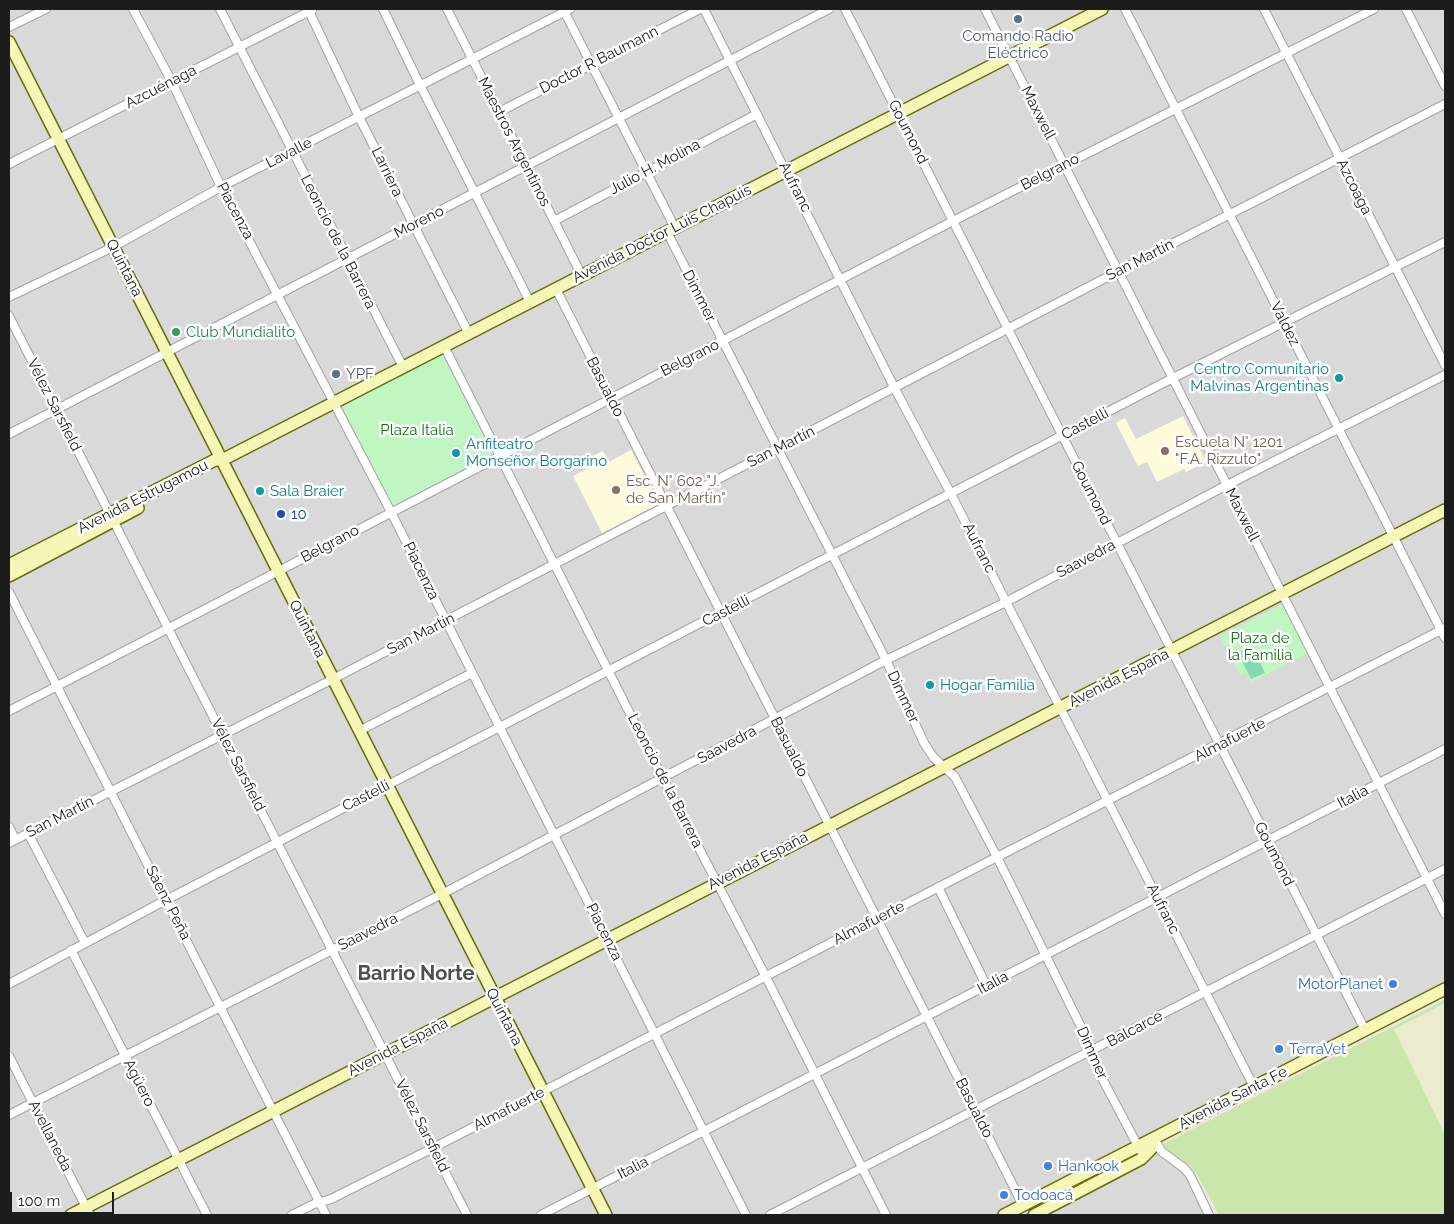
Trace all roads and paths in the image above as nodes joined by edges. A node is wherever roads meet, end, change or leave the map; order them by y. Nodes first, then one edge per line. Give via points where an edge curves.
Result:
1 (46, 9) edge
2 (132, 9) edge
3 (220, 9) edge
4 (383, 9) edge
5 (447, 9) edge
6 (700, 9) edge
7 (704, 9) edge
8 (829, 9) edge
9 (845, 9) edge
10 (985, 9) edge
11 (1102, 9) edge
12 (1125, 9) edge
13 (1264, 9) edge
14 (1374, 9) edge
15 (1406, 9) edge
16 (310, 10) edge
17 (566, 10) edge
18 (9, 28) edge
19 (9, 42) edge
20 (240, 46) junction
21 (1286, 53) junction
22 (1009, 57) junction
23 (472, 58) junction
24 (732, 61) junction
25 (591, 64) junction
26 (172, 82) junction
27 (420, 85) junction
28 (1445, 86) edge
29 (1445, 104) edge
30 (1176, 108) junction
31 (499, 112) junction
32 (898, 113) junction
33 (757, 114) junction
34 (359, 117) junction
35 (618, 118) junction
36 (58, 140) junction
37 (292, 152) junction
38 (1340, 159) junction
39 (9, 164) edge
40 (527, 165) junction
41 (1065, 165) junction
42 (786, 170) junction
43 (646, 172) junction
44 (222, 187) junction
45 (475, 194) junction
46 (1230, 215) junction
47 (554, 220) junction
48 (953, 221) junction
49 (413, 225) junction
50 (671, 230) junction
51 (1445, 242) edge
52 (113, 247) junction
53 (347, 259) junction
54 (1395, 268) junction
55 (1119, 271) junction
56 (582, 276) junction
57 (841, 280) junction
58 (556, 289) junction
59 (278, 294) junction
60 (9, 297) edge
61 (530, 302) junction
62 (9, 316) edge
63 (1284, 323) junction
64 (1008, 329) junction
65 (469, 334) junction
66 (722, 342) junction
67 (444, 346) junction
68 (167, 352) junction
69 (1445, 365) edge
70 (403, 367) junction
71 (1445, 376) edge
72 (1173, 378) junction
73 (895, 389) junction
74 (610, 398) junction
75 (334, 403) junction
76 (56, 409) junction
77 (1339, 430) junction
78 (9, 434) edge
79 (1062, 436) junction
80 (778, 448) junction
81 (501, 455) junction
82 (222, 460) junction
83 (1227, 485) junction
84 (951, 494) junction
85 (667, 506) junction
86 (1445, 510) edge
87 (391, 512) junction
88 (112, 516) junction
89 (1394, 536) junction
90 (1117, 543) junction
91 (832, 556) junction
92 (554, 564) junction
93 (9, 565) edge
94 (278, 572) junction
95 (9, 576) edge
96 (9, 592) edge
97 (1283, 594) junction
98 (1006, 602) junction
99 (721, 614) junction
100 (446, 621) junction
101 (168, 628) junction
102 (1444, 632) edge
103 (1170, 651) junction
104 (886, 660) junction
105 (609, 671) junction
106 (472, 673) junction
107 (333, 679) junction
108 (58, 686) junction
109 (1332, 688) junction
110 (1061, 708) junction
111 (9, 711) edge
112 (775, 719) junction
113 (500, 727) junction
114 (359, 731) junction
115 (223, 735) junction
116 (1219, 746) junction
117 (1445, 750) edge
118 (945, 767) junction
119 (663, 779) junction
120 (1380, 783) junction
121 (387, 785) junction
122 (111, 791) junction
123 (1108, 802) junction
124 (829, 824) junction
125 (9, 827) edge
126 (28, 833) junction
127 (555, 835) junction
128 (12, 841) edge
129 (278, 842) junction
130 (1268, 842) junction
131 (997, 857) junction
132 (1445, 869) edge
133 (1428, 878) junction
134 (717, 882) junction
135 (938, 887) junction
136 (442, 894) junction
137 (1158, 899) junction
138 (166, 900) junction
139 (1445, 914) edge
140 (877, 919) junction
141 (1316, 936) junction
142 (607, 939) junction
143 (84, 943) junction
144 (71, 950) junction
145 (332, 950) junction
146 (1045, 955) junction
147 (766, 976) junction
148 (9, 984) edge
149 (987, 986) junction
150 (1445, 989) edge
151 (1205, 992) junction
152 (494, 997) junction
153 (221, 1007) junction
154 (927, 1017) junction
155 (1365, 1030) junction
156 (655, 1034) junction
157 (1091, 1052) junction
158 (386, 1053) junction
159 (9, 1056) edge
160 (126, 1056) junction
161 (814, 1074) junction
162 (1254, 1087) junction
163 (543, 1092) junction
164 (33, 1103) junction
165 (975, 1110) junction
166 (274, 1111) junction
167 (9, 1115) edge
168 (704, 1132) junction
169 (1154, 1138) junction
170 (1138, 1145) junction
171 (433, 1148) junction
172 (1146, 1156) junction
173 (179, 1160) junction
174 (863, 1168) junction
175 (593, 1188) junction
176 (320, 1202) junction
177 (1023, 1205) junction
178 (88, 1211) edge
179 (71, 1215) edge
180 (207, 1215) edge
181 (292, 1215) edge
182 (326, 1215) edge
183 (467, 1215) edge
184 (541, 1215) edge
185 (606, 1215) edge
186 (746, 1215) edge
187 (770, 1215) edge
188 (886, 1215) edge
189 (1004, 1215) edge
190 (1034, 1215) edge
191 (1209, 1215) edge

1 - 18 street
2 - 26 street, Piacenza
3 - 20 street, Leoncio de la Barrera
4 - 27 street
5 - 23 street, Maestros Argentinos
6 - 25 street, Doctor R Baumann
7 - 24 street, Aufranc
8 - 24 street, Moreno
9 - 32 street, Goumond
10 - 22 street, Maxwell
11 - 22 main road, Avenida Doctor Luis Chapuis
12 - 30 street, Valdez
13 - 21 street, Azcoaga
14 - 21 street, Belgrano
15 - 28 street
16 - 20 street, Azcuénaga
16 - 34 street, Larriera
17 - 23 street, Lavalle
17 - 25 street, Dimmer
19 - 36 main road, Quintana
20 - 26 street, Azcuénaga
20 - 37 street, Leoncio de la Barrera
21 - 30 street, Belgrano
21 - 38 street, Azcoaga
22 - 32 main road, Avenida Doctor Luis Chapuis
22 - 41 street, Maxwell
23 - 27 street, Lavalle
23 - 31 street, Maestros Argentinos
24 - 33 street, Aufranc
24 - 35 street, Moreno
25 - 31 street, Doctor R Baumann
25 - 35 street, Dimmer
26 - 36 street, Azcuénaga
26 - 44 street, Piacenza
27 - 34 street, Lavalle
27 - 45 street
29 - 38 street, San Martín
30 - 41 street, Belgrano
30 - 46 street, Valdez
31 - 40 street, Maestros Argentinos
32 - 42 main road, Avenida Doctor Luis Chapuis
32 - 48 street, Goumond
33 - 42 street, Aufranc
33 - 43 street, Julio H. Molina
34 - 37 street, Lavalle
34 - 49 street, Larriera
35 - 40 street, Moreno
35 - 43 street, Dimmer
36 - 39 street, Azcuénaga
36 - 52 main road, Quintana
37 - 44 street, Lavalle
37 - 53 street, Leoncio de la Barrera
38 - 46 street, San Martín
38 - 54 street, Azcoaga
40 - 45 street, Moreno
40 - 47 street, Maestros Argentinos
41 - 48 street, Belgrano
41 - 55 street, Maxwell
42 - 50 main road, Avenida Doctor Luis Chapuis
42 - 57 street, Aufranc
43 - 47 street, Julio H. Molina
43 - 50 street, Dimmer
44 - 52 street, Lavalle
44 - 59 street, Piacenza
45 - 49 street, Moreno
45 - 61 street
46 - 55 street, San Martín
46 - 63 street, Valdez
47 - 56 street, Maestros Argentinos
48 - 57 street, Belgrano
48 - 64 street, Goumond
49 - 53 street, Moreno
49 - 65 street, Larriera
50 - 56 main road, Avenida Doctor Luis Chapuis
50 - 66 street, Dimmer
51 - 54 street, Castelli
52 - 60 street, Lavalle
52 - 68 main road, Quintana
53 - 59 street, Moreno
53 - 70 street, Leoncio de la Barrera
54 - 63 street, Castelli
54 - 69 street, Azcoaga
55 - 64 street, San Martín
55 - 72 street, Maxwell
56 - 58 main road, Avenida Doctor Luis Chapuis
57 - 66 street, Belgrano
57 - 73 street, Aufranc
58 - 61 main road, Avenida Doctor Luis Chapuis
58 - 74 street, Basualdo
59 - 68 street, Moreno
59 - 75 street, Piacenza
61 - 65 main road, Avenida Doctor Luis Chapuis
62 - 76 street, Vélez Sarsfield
63 - 72 street, Castelli
63 - 77 street, Valdez
64 - 73 street, San Martín
64 - 79 street, Goumond
65 - 67 main road, Avenida Doctor Luis Chapuis
66 - 74 street, Belgrano
66 - 80 street, Dimmer
67 - 70 main road, Avenida Doctor Luis Chapuis
67 - 81 street, Leoncio de la Barrera
68 - 76 street, Moreno
68 - 82 main road, Quintana
70 - 75 main road, Avenida Doctor Luis Chapuis
71 - 77 street, Saavedra
72 - 79 street, Castelli
72 - 83 street, Maxwell
73 - 80 street, San Martín
73 - 84 street, Aufranc
74 - 81 street, Belgrano
74 - 85 street, Basualdo
75 - 82 main road, Avenida Doctor Luis Chapuis
75 - 87 street, Piacenza
76 - 78 street, Moreno
76 - 88 street, Vélez Sarsfield
77 - 83 street, Saavedra
77 - 89 street, Valdez
79 - 84 street, Castelli
79 - 90 street, Goumond
80 - 85 street, San Martín
80 - 91 street, Dimmer
81 - 87 street, Belgrano
81 - 92 street, Leoncio de la Barrera
82 - 88 main road, Avenida Estrugamou via 219,467
82 - 94 main road, Quintana
83 - 90 street, Saavedra
83 - 97 street, Maxwell
84 - 91 street, Castelli
84 - 98 street, Aufranc
85 - 92 street, San Martín
85 - 99 street, Basualdo
86 - 89 main road, Avenida España
87 - 94 street, Belgrano
87 - 100 street, Piacenza
88 - 93 main road, Avenida Estrugamou
88 - 95 main road, Avenida Estrugamou
88 - 101 street, Vélez Sarsfield
89 - 97 main road, Avenida España
89 - 102 street, Valdez
90 - 98 street, Saavedra
90 - 103 street, Goumond
91 - 99 street, Castelli
91 - 104 street, Dimmer
92 - 100 street, San Martín
92 - 105 street, Leoncio de la Barrera
94 - 101 street, Belgrano
94 - 107 main road, Quintana
96 - 108 street, Sáenz Peña
97 - 103 main road, Avenida España
97 - 109 street, Maxwell
98 - 104 street, Saavedra
98 - 110 street, Aufranc
99 - 105 street, Castelli
99 - 112 street, Basualdo
100 - 106 street, Piacenza
100 - 107 street, San Martín
101 - 108 street, Belgrano
101 - 115 street, Vélez Sarsfield
102 - 109 street, Almafuerte
103 - 110 main road, Avenida España
103 - 116 street, Goumond
104 - 112 street, Saavedra
104 - 118 street, Dimmer via 924,743
105 - 113 street, Castelli
105 - 119 street, Leoncio de la Barrera
106 - 113 street, Piacenza
106 - 114 street
107 - 114 main road, Quintana
107 - 115 street, San Martín
108 - 111 street, Belgrano
108 - 122 street, Sáenz Peña
109 - 116 street, Almafuerte
109 - 120 street, Maxwell
110 - 118 main road, Avenida España
110 - 123 street, Aufranc
112 - 119 street, Saavedra
112 - 124 street, Basualdo
113 - 121 street, Castelli
113 - 127 street, Piacenza
114 - 121 main road, Quintana
115 - 122 street, San Martín
115 - 129 street, Vélez Sarsfield
116 - 123 street, Almafuerte
116 - 130 street, Goumond
117 - 120 street, Italia
118 - 124 main road, Avenida España
118 - 131 street, Dimmer via 955,777
119 - 127 street, Saavedra
119 - 134 street, Leoncio de la Barrera
120 - 130 street, Italia
120 - 133 street, Maxwell
121 - 129 street, Castelli
121 - 136 main road, Quintana
122 - 126 street, San Martín
122 - 138 street, Sáenz Peña
123 - 131 street, Almafuerte
123 - 137 street, Aufranc
124 - 134 main road, Avenida España
124 - 140 street, Basualdo
125 - 128 street
126 - 128 street, San Martín
126 - 143 street
127 - 136 street, Saavedra
127 - 142 street, Piacenza
129 - 138 street, Castelli
129 - 145 street, Vélez Sarsfield
130 - 137 street, Italia
130 - 141 street, Goumond
131 - 135 street, Almafuerte
131 - 146 street, Dimmer
132 - 133 street, Balcarce
133 - 139 street, Maxwell
133 - 141 street, Balcarce
134 - 142 main road, Avenida España
134 - 147 street, Leoncio de la Barrera
135 - 140 street, Almafuerte
135 - 149 street
136 - 145 street, Saavedra
136 - 152 main road, Quintana
137 - 146 street, Italia
137 - 151 street, Aufranc
138 - 143 street, Castelli
138 - 153 street, Sáenz Peña
140 - 147 street, Almafuerte
140 - 154 street, Basualdo
141 - 151 street, Balcarce
141 - 155 street, Goumond
142 - 152 main road, Avenida España
142 - 156 street, Piacenza
143 - 144 street, Castelli
144 - 148 street, Castelli
144 - 160 street, Agüero
145 - 153 street, Saavedra
145 - 158 street, Vélez Sarsfield
146 - 149 street, Italia
146 - 157 street, Dimmer
147 - 156 street, Almafuerte
147 - 161 street, Leoncio de la Barrera
149 - 154 street, Italia
150 - 155 main road, Avenida Santa Fe
151 - 157 street, Balcarce
151 - 162 street, Aufranc
152 - 158 main road, Avenida España
152 - 163 main road, Quintana
153 - 160 street, Saavedra
153 - 166 street, Sáenz Peña
154 - 161 street, Italia
154 - 165 street, Basualdo
155 - 162 main road, Avenida Santa Fe
156 - 163 street, Almafuerte
156 - 168 street, Piacenza
157 - 165 street, Balcarce
157 - 170 street, Dimmer via 1094,1064
158 - 166 main road, Avenida España
158 - 171 street, Vélez Sarsfield
159 - 164 street, Avellaneda
160 - 164 street, Saavedra
160 - 173 street, Agüero
161 - 168 street, Italia
161 - 174 street, Leoncio de la Barrera
162 - 169 main road, Avenida Santa Fe
163 - 171 street, Almafuerte
163 - 175 main road, Quintana
164 - 167 street, Saavedra
164 - 178 street, Avellaneda
165 - 174 street, Balcarce
165 - 177 street, Basualdo
166 - 173 main road, Avenida España
166 - 176 street, Sáenz Peña
168 - 175 street, Italia
168 - 186 street, Piacenza
169 - 170 main road, Avenida Santa Fe
169 - 172 main road
169 - 191 street via 1161,1151 1190,1175
170 - 172 street, Dimmer
170 - 177 main road, Avenida Santa Fe
171 - 176 street, Almafuerte via 331,1200
171 - 183 street, Vélez Sarsfield
172 - 190 main road
173 - 178 main road, Avenida España
173 - 180 street, Agüero
174 - 187 street, Balcarce
174 - 188 street, Leoncio de la Barrera
175 - 184 street, Italia
175 - 185 main road, Quintana
176 - 181 street, Almafuerte
176 - 182 street, Sáenz Peña
177 - 189 main road, Avenida Santa Fe
178 - 179 main road, Avenida España

